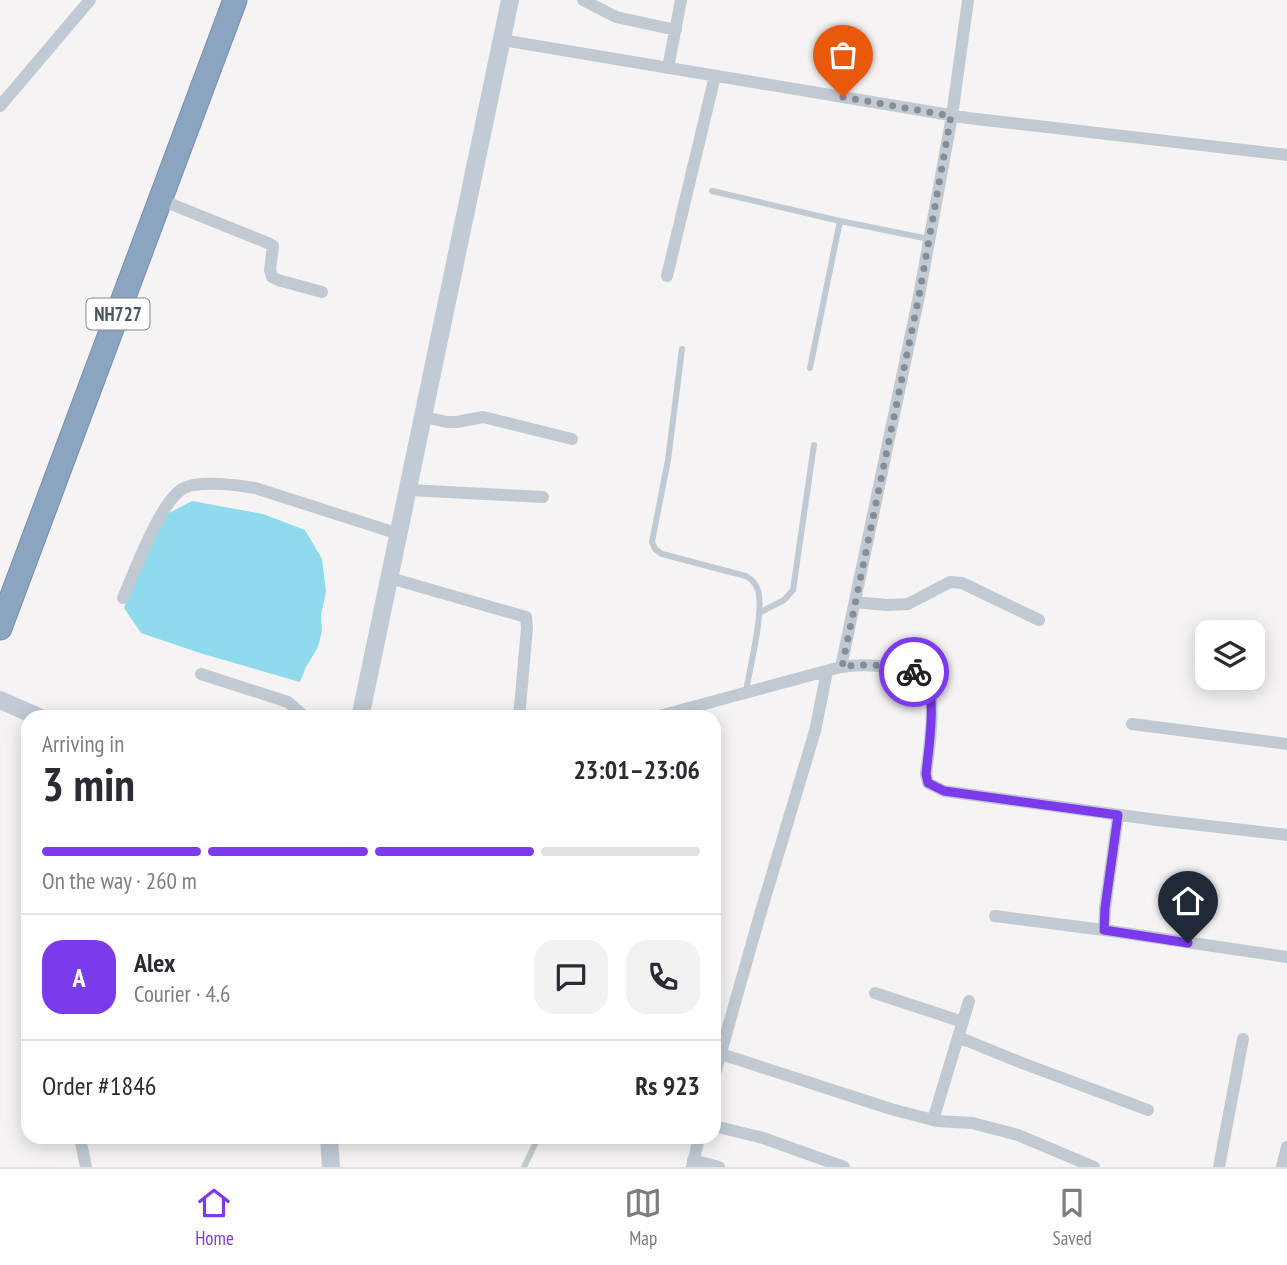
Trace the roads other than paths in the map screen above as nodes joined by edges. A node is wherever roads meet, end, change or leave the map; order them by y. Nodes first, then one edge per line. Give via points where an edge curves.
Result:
1 (90, 0) edge
2 (235, 0) edge
3 (510, 0) edge
4 (583, 0) edge
5 (681, 0) edge
6 (968, 0) edge
7 (676, 30) junction
8 (502, 40) junction
9 (668, 68) junction
10 (715, 76) junction
11 (0, 106) edge
12 (951, 116) junction
13 (1287, 155) edge
14 (712, 191) dead end
15 (161, 200) junction
16 (840, 221) junction
17 (929, 239) junction
18 (667, 276) dead end
19 (322, 292) dead end
20 (682, 349) dead end
21 (810, 368) dead end
22 (424, 417) junction
23 (572, 439) dead end
24 (814, 444) dead end
25 (409, 490) junction
26 (543, 496) dead end
27 (399, 534) junction
28 (390, 578) junction
29 (123, 598) dead end
30 (855, 602) junction
31 (759, 613) junction
32 (1039, 620) dead end
33 (0, 628) edge
34 (842, 667) junction
35 (827, 671) junction
36 (201, 674) dead end
37 (746, 692) junction
38 (1, 700) edge
39 (24, 710) edge
40 (297, 710) edge
41 (362, 710) edge
42 (520, 710) edge
43 (681, 710) edge
44 (1132, 724) dead end
45 (1287, 744) edge
46 (1118, 815) junction
47 (1287, 835) edge
48 (995, 916) dead end
49 (1104, 930) junction
50 (1287, 957) edge
51 (875, 993) dead end
52 (969, 1001) dead end
53 (962, 1022) junction
54 (958, 1037) junction
55 (1243, 1039) dead end
56 (721, 1051) edge
57 (721, 1054) edge
58 (1149, 1110) dead end
59 (933, 1120) junction
60 (721, 1128) edge
61 (81, 1144) edge
62 (329, 1144) edge
63 (535, 1144) edge
64 (698, 1144) edge
65 (1287, 1147) edge
66 (693, 1164) edge
67 (86, 1167) edge
68 (331, 1167) edge
69 (524, 1167) edge
70 (719, 1167) edge
71 (844, 1167) edge
72 (1094, 1167) edge
73 (1219, 1167) edge
74 (1282, 1167) edge

1 - 11 street
2 - 15 highway, NH727
3 - 8 street
4 - 7 street via 617,17
5 - 7 street
6 - 12 street
7 - 9 street
8 - 9 street
8 - 22 street
9 - 10 street
10 - 12 street
10 - 18 street
12 - 13 street
12 - 17 street
14 - 16 lane
15 - 19 street via 273,246 272,276
15 - 33 highway, NH727
16 - 17 lane
16 - 21 lane
17 - 30 street
20 - 31 lane via 654,549 746,576 758,589
22 - 23 street via 447,422 483,417
22 - 25 street
24 - 31 lane via 793,590
25 - 26 street
25 - 27 street
27 - 28 street
27 - 29 street via 256,488 188,486 155,525
28 - 41 street
28 - 42 street via 526,617
30 - 32 street via 908,604 954,582
30 - 34 street
31 - 37 lane
34 - 35 street
34 - 46 street via 878,665 913,671 925,678 932,709 926,774 933,787
35 - 37 street
35 - 56 street via 815,731
36 - 40 street via 288,702
37 - 43 street
38 - 39 street
44 - 45 street
46 - 47 street
46 - 49 street
48 - 49 street
49 - 50 street
51 - 53 street
52 - 53 street
53 - 54 street
54 - 58 street
54 - 59 street
55 - 73 street
57 - 59 street
59 - 72 street via 972,1123 1018,1135
60 - 71 street
61 - 67 street
62 - 68 street
63 - 69 lane
64 - 66 street
65 - 74 street
66 - 70 street

